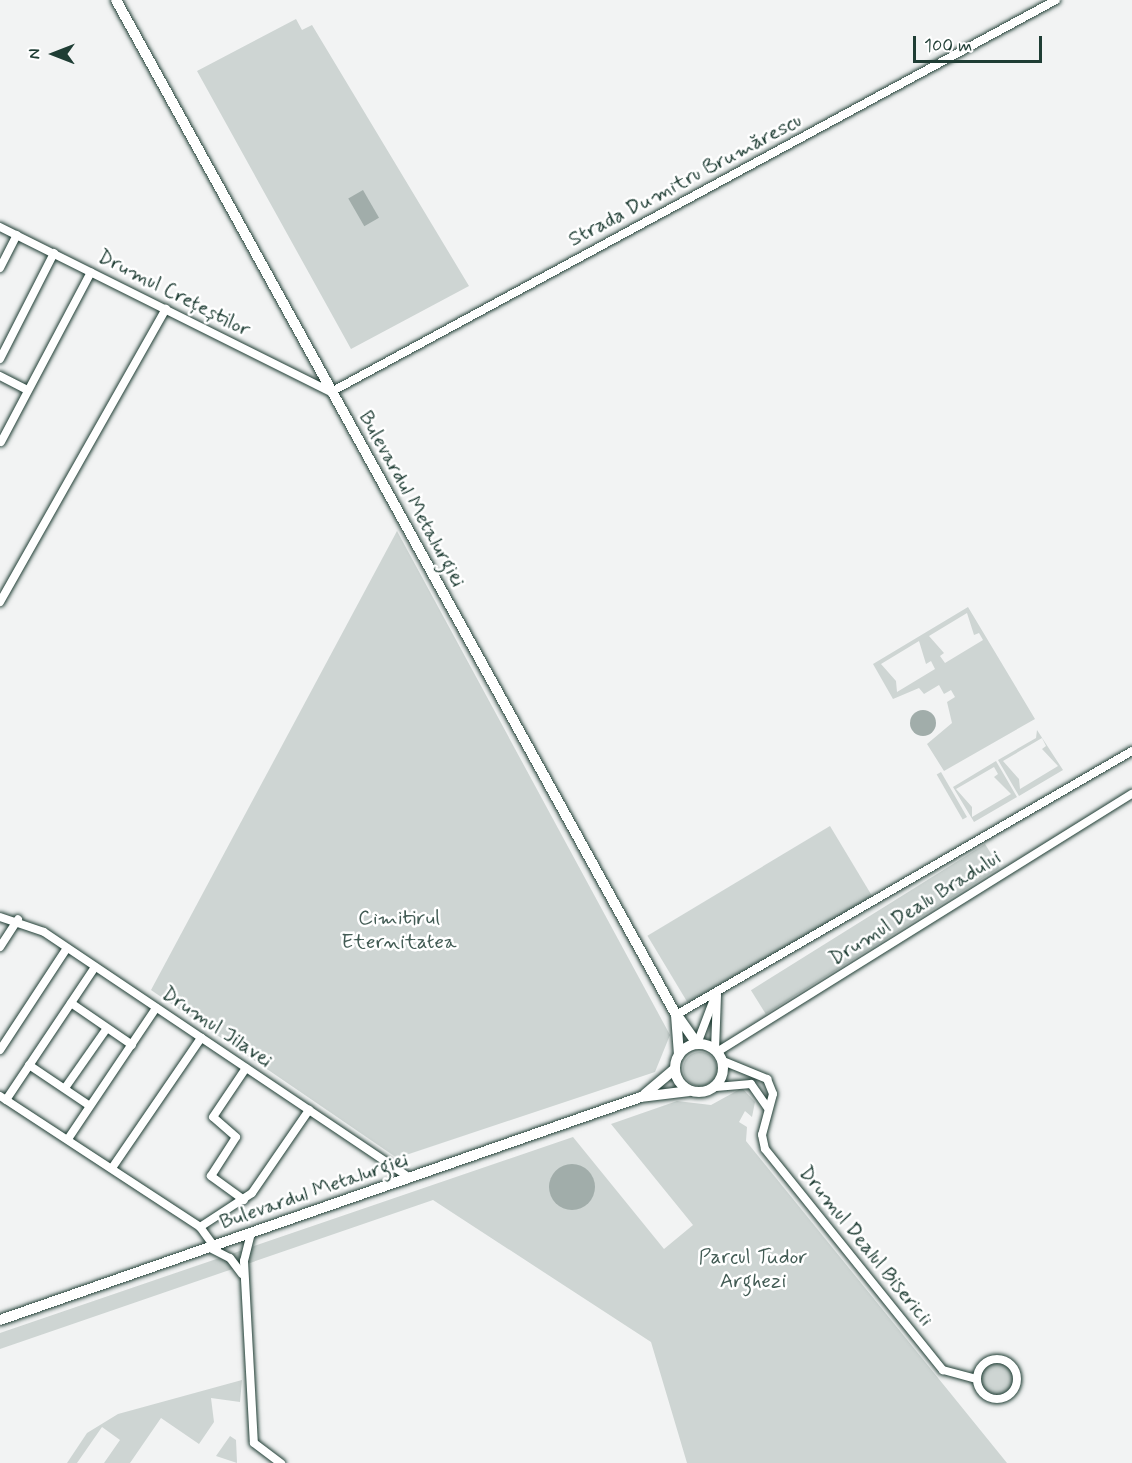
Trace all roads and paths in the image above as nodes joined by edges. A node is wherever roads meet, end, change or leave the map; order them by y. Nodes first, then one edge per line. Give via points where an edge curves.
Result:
1 (116, 0) edge
2 (1056, 0) edge
3 (0, 227) edge
4 (17, 235) junction
5 (54, 253) junction
6 (0, 268) edge
7 (91, 272) junction
8 (166, 309) junction
9 (0, 358) edge
10 (0, 376) edge
11 (28, 390) junction
12 (331, 392) junction
13 (1, 442) edge
14 (0, 602) edge
15 (1132, 751) edge
16 (1132, 794) edge
17 (0, 917) edge
18 (18, 920) junction
19 (0, 947) edge
20 (67, 948) junction
21 (95, 967) junction
22 (717, 995) junction
23 (71, 1004) junction
24 (156, 1008) junction
25 (676, 1015) junction
26 (107, 1028) junction
27 (201, 1038) junction
28 (697, 1044) junction
29 (132, 1045) junction
30 (0, 1050) edge
31 (679, 1054) junction
32 (718, 1054) junction
33 (29, 1065) junction
34 (246, 1068) junction
35 (675, 1069) junction
36 (716, 1087) junction
37 (65, 1088) junction
38 (689, 1091) junction
39 (641, 1097) junction
40 (3, 1098) edge
41 (90, 1106) junction
42 (768, 1108) junction
43 (309, 1110) junction
44 (68, 1138) junction
45 (112, 1168) junction
46 (410, 1178) junction
47 (244, 1200) junction
48 (200, 1227) junction
49 (251, 1233) junction
50 (212, 1247) junction
51 (244, 1278) junction
52 (0, 1320) edge
53 (977, 1379) junction
54 (281, 1463) edge

1 - 12 main road, Bulevardul Metalurgiei
2 - 12 street, Strada Dumitru Brumărescu
3 - 4 street, Drumul Crețeștilor
4 - 5 street, Drumul Crețeștilor
4 - 6 street
5 - 7 street, Drumul Crețeștilor
5 - 9 street
7 - 8 street, Drumul Crețeștilor
7 - 11 street
8 - 12 street, Drumul Crețeștilor
8 - 14 street
10 - 11 street
11 - 13 street
12 - 25 main road, Bulevardul Metalurgiei
15 - 22 street
16 - 32 street, Drumul Dealu Bradului
17 - 18 street, Drumul Jilavei
18 - 19 street
18 - 20 street, Drumul Jilavei
20 - 21 street, Drumul Jilavei
20 - 30 street
21 - 23 street
21 - 24 street, Drumul Jilavei
22 - 25 street
22 - 28 street
22 - 32 street
23 - 26 street
23 - 33 street
24 - 27 street, Drumul Jilavei
24 - 29 street
25 - 28 main road, Bulevardul Metalurgiei
25 - 31 main road, Bulevardul Metalurgiei
26 - 29 street
26 - 37 street
27 - 34 street, Drumul Jilavei
27 - 45 street
28 - 31 main road
28 - 32 main road
29 - 41 street
31 - 35 main road
32 - 36 main road
32 - 42 street, Drumul Dealul Bisericii via 767,1079 773,1090
33 - 37 street
33 - 40 street
34 - 43 street, Drumul Jilavei
34 - 47 street via 213,1119 236,1137 211,1176
35 - 38 main road
35 - 39 main road, Bulevardul Metalurgiei
36 - 38 main road
36 - 42 street via 751,1084
37 - 41 street
38 - 39 main road, Bulevardul Metalurgiei
39 - 46 main road, Bulevardul Metalurgiei
40 - 44 street
41 - 44 street
42 - 53 street, Drumul Dealul Bisericii via 761,1138 765,1149 943,1370
43 - 46 street, Drumul Jilavei
43 - 47 street
44 - 45 street
45 - 48 street
46 - 49 main road, Bulevardul Metalurgiei
47 - 48 street via 210,1215
48 - 50 street
49 - 50 main road, Bulevardul Metalurgiei
49 - 51 street
50 - 51 street via 234,1261
50 - 52 main road, Bulevardul Metalurgiei
51 - 54 street via 254,1443
53 - 53 street via 980,1390 994,1399 1010,1395 1017,1380 1010,1364 999,1359 983,1364

